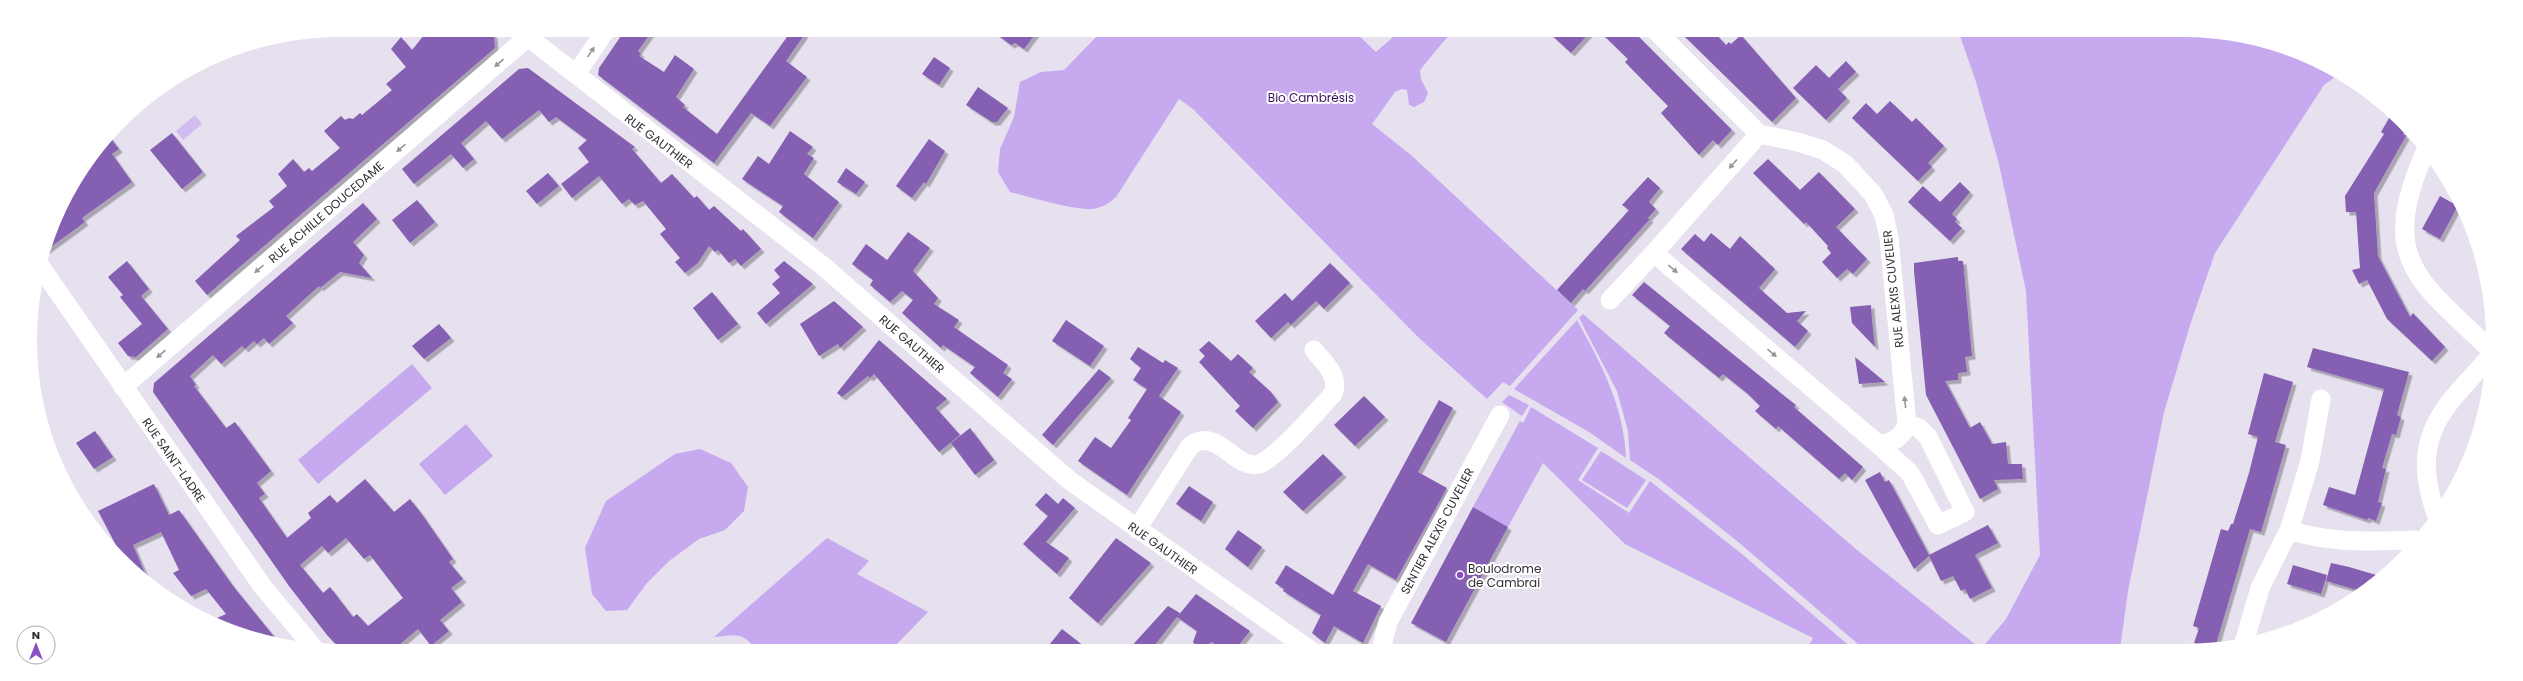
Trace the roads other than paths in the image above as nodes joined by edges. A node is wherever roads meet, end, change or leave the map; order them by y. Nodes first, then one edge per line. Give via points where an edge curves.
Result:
1 (521, 37) edge
2 (528, 37) edge
3 (601, 37) edge
4 (1662, 37) edge
5 (576, 74) junction
6 (1759, 134) junction
7 (2423, 157) edge
8 (1654, 253) junction
9 (45, 273) edge
10 (1610, 300) dead end
11 (2486, 346) edge
12 (1314, 350) dead end
13 (2485, 363) edge
14 (123, 387) junction
15 (2321, 399) dead end
16 (1500, 415) dead end
17 (1907, 424) junction
18 (1879, 445) junction
19 (2435, 509) edge
20 (1137, 529) junction
21 (2289, 530) junction
22 (2412, 540) edge
23 (2246, 637) edge
24 (309, 642) edge
25 (1301, 644) edge
26 (1382, 644) edge

1 -> 14 street, RUE ACHILLE DOUCEDAME
2 - 5 street, RUE GAUTHIER
5 -> 3 street
4 - 6 street
5 - 20 street, RUE GAUTHIER via 823,266 1069,480
6 -> 8 street
17 -> 6 street, RUE ALEXIS CUVELIER via 1889,238 1879,204 1856,174 1835,157 1805,144
7 - 11 street via 2413,183 2406,212 2406,238 2411,262 2431,294
8 - 10 street
8 -> 18 street
9 - 14 street, RUE SAINT-LADRE
12 - 20 street via 1332,373 1336,387 1333,394 1273,455 1257,464 1247,464 1206,440 1197,440 1190,446
13 - 19 street via 2448,402 2432,429 2427,446 2426,469
14 - 24 street, RUE SAINT-LADRE via 271,597
15 - 21 street via 2310,461
16 - 26 street, SENTIER ALEXIS CUVELIER via 1388,622
17 - 18 street via 1897,439
17 - 18 street via 1918,428 1928,437 1965,512 1938,525 1910,473
20 - 25 street, RUE GAUTHIER
21 - 22 street via 2328,540
21 - 23 street via 2260,588

